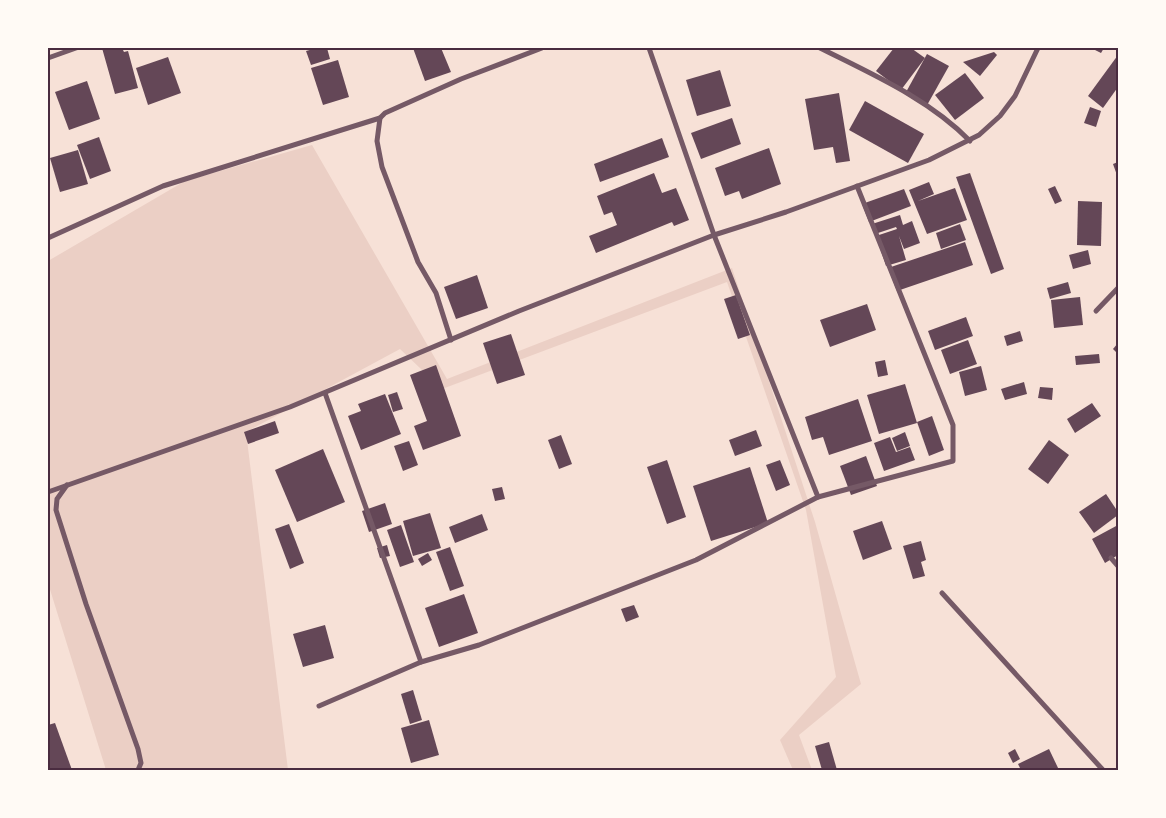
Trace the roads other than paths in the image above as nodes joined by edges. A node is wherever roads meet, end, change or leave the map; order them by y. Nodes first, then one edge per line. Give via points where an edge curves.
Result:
1 (76, 48) edge
2 (542, 48) edge
3 (649, 48) edge
4 (820, 48) edge
5 (1038, 48) edge
6 (48, 58) edge
7 (380, 118) junction
8 (970, 141) junction
9 (857, 186) junction
10 (714, 235) junction
11 (48, 238) edge
12 (1118, 288) edge
13 (1096, 311) dead end
14 (451, 340) junction
15 (325, 393) junction
16 (67, 484) junction
17 (48, 492) edge
18 (818, 497) junction
19 (1111, 558) dead end
20 (1118, 566) edge
21 (942, 593) dead end
22 (421, 662) junction
23 (319, 706) dead end
24 (138, 770) edge
25 (1103, 770) edge

1 - 6 street
2 - 7 street via 461,79
3 - 10 street
4 - 8 street via 894,86 945,119
5 - 8 street via 1015,96 1000,116
7 - 11 street via 163,186
7 - 14 street via 377,141 382,167 418,262 436,293
8 - 9 street
9 - 10 street
9 - 18 street via 953,425 953,461
10 - 14 street
10 - 18 street
12 - 13 street
14 - 15 street
15 - 16 street
15 - 22 street
16 - 17 street
16 - 24 street via 57,499 56,510 138,749 141,763
18 - 22 street via 696,560 480,645
19 - 20 street
21 - 25 street
22 - 23 street

